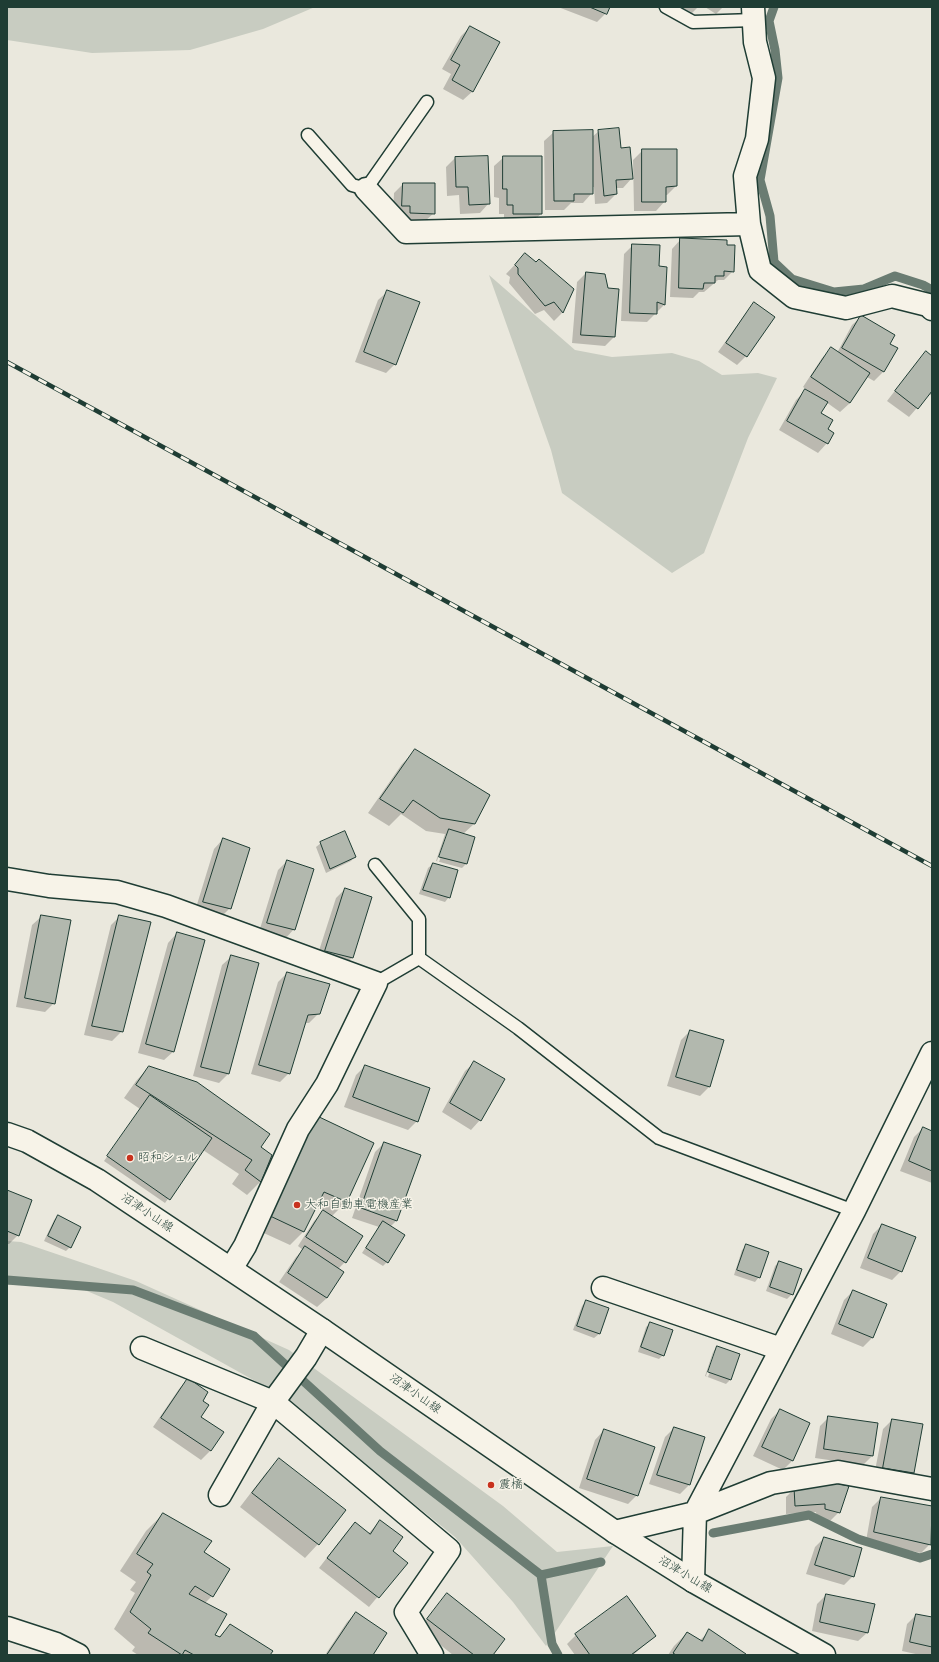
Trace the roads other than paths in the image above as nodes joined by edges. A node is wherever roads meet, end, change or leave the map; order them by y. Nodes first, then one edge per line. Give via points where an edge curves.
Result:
1 (666, 7) edge
2 (754, 14) edge
3 (427, 102) dead end
4 (308, 135) dead end
5 (366, 189) junction
6 (749, 224) junction
7 (932, 308) edge
8 (375, 865) dead end
9 (7, 879) edge
10 (420, 958) junction
11 (376, 983) junction
12 (932, 1053) edge
13 (7, 1134) edge
14 (854, 1211) junction
15 (231, 1269) junction
16 (603, 1288) dead end
17 (322, 1330) junction
18 (142, 1348) dead end
19 (781, 1349) junction
20 (273, 1402) junction
21 (932, 1490) edge
22 (220, 1495) dead end
23 (695, 1513) junction
24 (616, 1532) junction
25 (693, 1581) junction
26 (7, 1628) edge
27 (78, 1655) edge
28 (432, 1655) edge
29 (824, 1655) edge

1 - 2 lane via 693,22
2 - 6 street via 755,42 764,78 757,139 745,176
3 - 5 lane
4 - 5 lane via 352,185
5 - 6 street via 406,232
6 - 7 street via 760,270 794,297 846,308 892,296
8 - 10 lane via 419,919
9 - 11 street via 49,886 117,892 166,906
10 - 11 lane
10 - 14 lane via 518,1028 660,1138
11 - 15 street via 327,1084 298,1129 245,1246
12 - 14 street
13 - 15 street, 沼津小山線 via 97,1180
14 - 19 street
15 - 17 street, 沼津小山線
16 - 19 street
17 - 20 street
17 - 24 street, 沼津小山線
18 - 20 street
19 - 23 street
20 - 22 street
20 - 28 street via 449,1550 406,1612
21 - 23 street via 838,1472 770,1483
23 - 24 street
23 - 25 street
24 - 25 street, 沼津小山線
25 - 29 street, 沼津小山線
26 - 27 street via 56,1644

